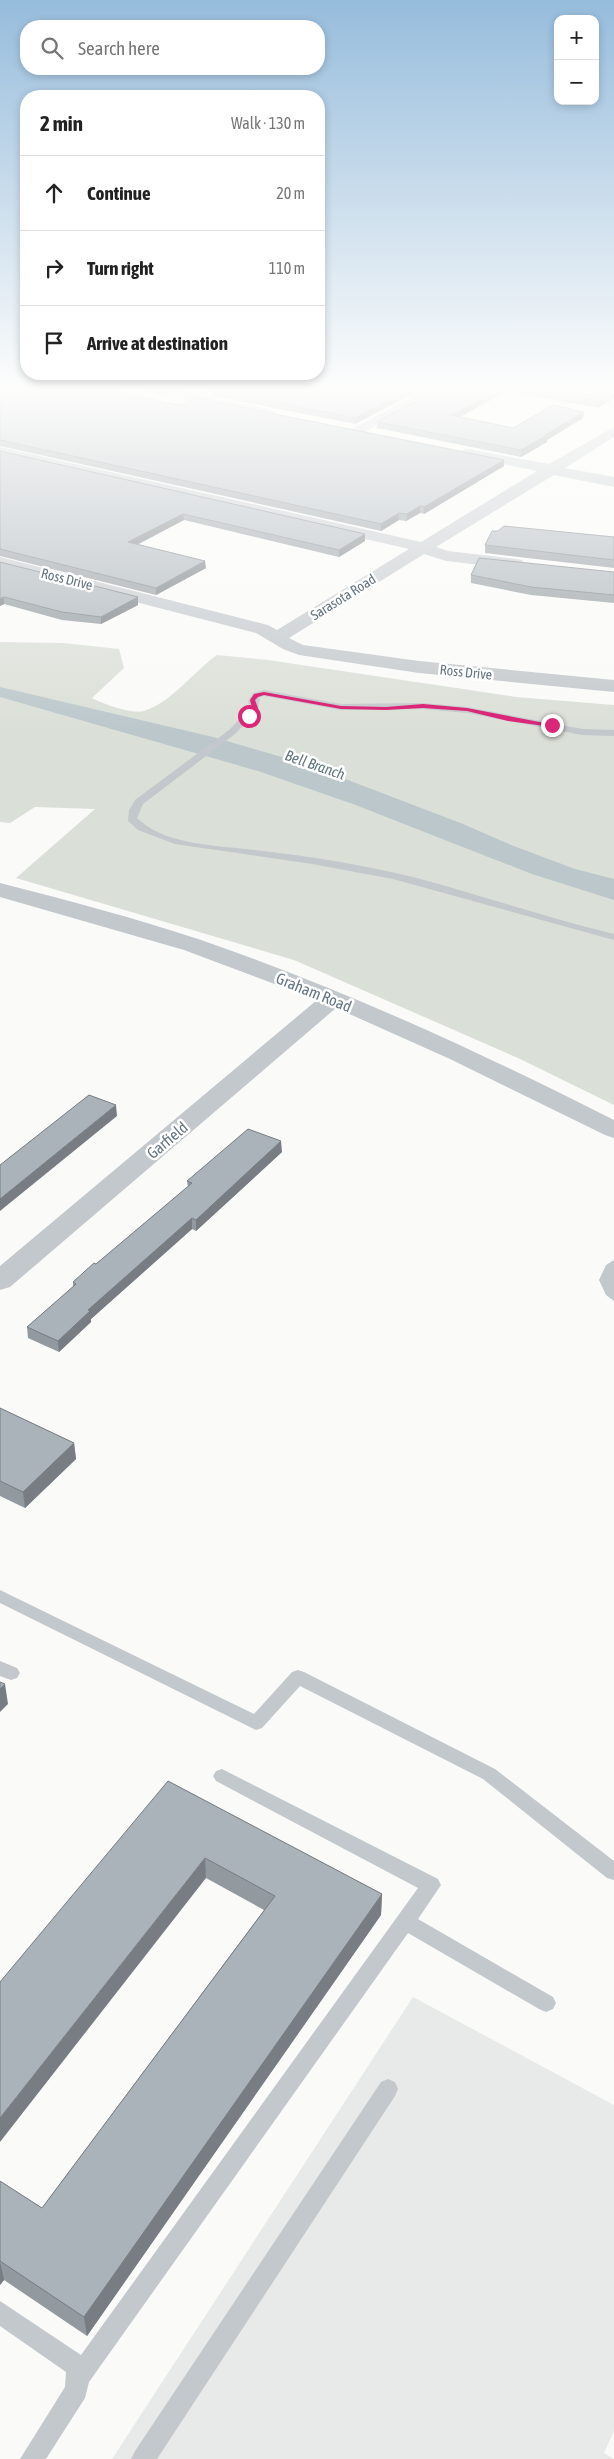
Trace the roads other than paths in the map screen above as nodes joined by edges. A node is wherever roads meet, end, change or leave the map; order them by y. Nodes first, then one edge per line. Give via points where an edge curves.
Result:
1 (234, 504) edge
2 (494, 504) edge
3 (421, 549) junction
4 (0, 562) edge
5 (536, 566) edge
6 (278, 637) junction
7 (614, 686) edge
8 (614, 733) edge
9 (0, 890) edge
10 (614, 937) edge
11 (333, 999) junction
12 (614, 1130) edge
13 (614, 1264) edge
14 (0, 1281) edge
15 (614, 1296) edge
16 (0, 1596) edge
17 (222, 1776) dead end
18 (614, 1872) edge
19 (406, 1921) junction
20 (546, 2003) dead end
21 (388, 2089) dead end
22 (0, 2312) edge
23 (77, 2379) junction
24 (32, 2459) edge
25 (143, 2459) edge

1 - 3 street via 404,542
2 - 3 street, Sarasota Road
3 - 5 street via 446,556
3 - 6 street, Sarasota Road
4 - 6 street, Ross Drive via 262,629
6 - 7 street, Ross Drive via 286,645 318,653 419,667
8 - 10 lane via 582,732 467,710 423,706 341,707 264,693 256,695 253,700 255,708 232,732 139,802 132,819 137,827 186,844 299,859 395,877
9 - 11 street, Graham Road via 191,945
11 - 12 street, Graham Road via 491,1068
11 - 14 street, Garfield
13 - 15 lane via 606,1277 606,1285
16 - 18 lane via 256,1723 298,1678 489,1774
17 - 19 lane via 431,1885
19 - 20 lane
19 - 23 lane
21 - 25 lane
22 - 23 lane via 78,2366
23 - 24 lane via 77,2390

